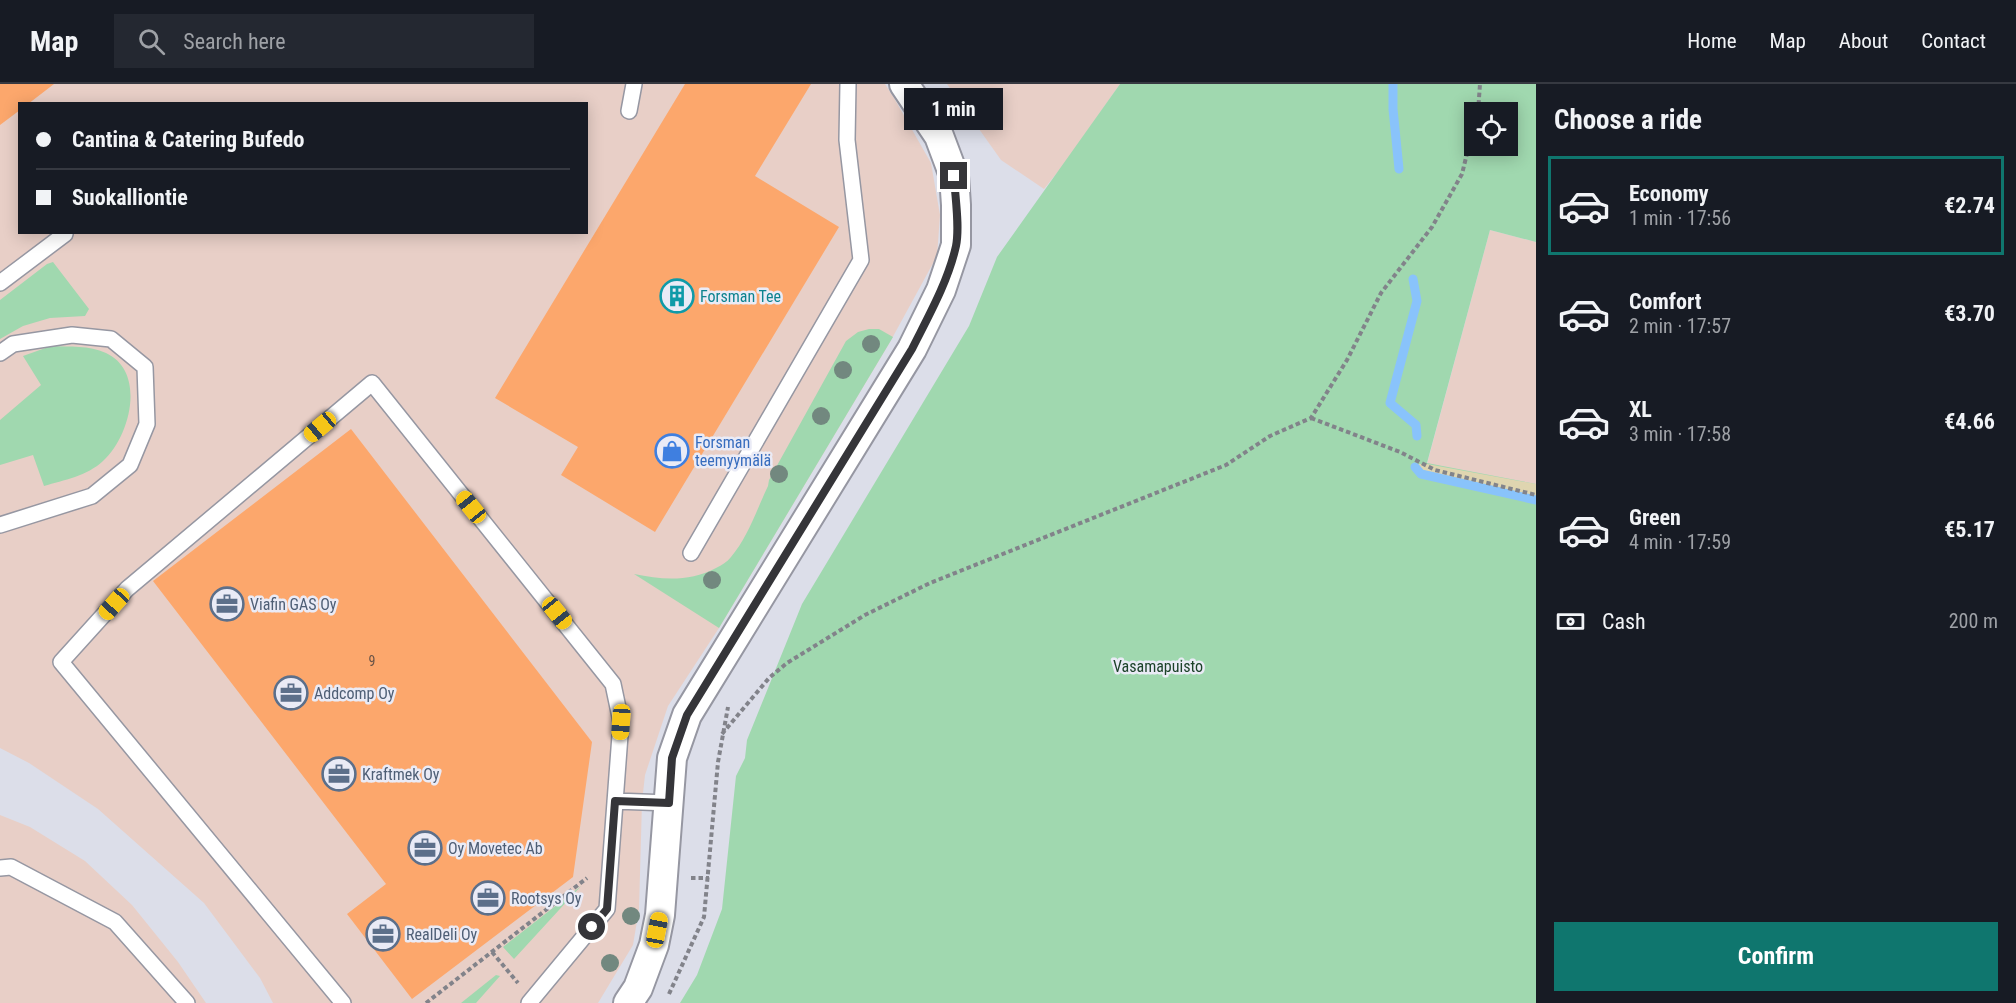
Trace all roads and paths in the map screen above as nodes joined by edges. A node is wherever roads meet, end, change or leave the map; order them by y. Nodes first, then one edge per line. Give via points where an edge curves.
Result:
1 (633, 84) edge
2 (848, 84) edge
3 (904, 84) edge
4 (1480, 84) edge
5 (1479, 102) edge
6 (629, 111) dead end
7 (1466, 156) edge
8 (65, 234) dead end
9 (0, 283) edge
10 (0, 353) edge
11 (1311, 418) junction
12 (1536, 495) edge
13 (0, 525) edge
14 (691, 553) dead end
15 (615, 801) junction
16 (669, 803) junction
17 (0, 868) edge
18 (592, 874) dead end
19 (682, 878) dead end
20 (709, 878) junction
21 (492, 952) junction
22 (504, 968) dead end
23 (668, 995) dead end
24 (187, 1003) edge
25 (343, 1003) edge
26 (426, 1003) edge
27 (529, 1003) edge
28 (628, 1003) edge

1 - 6 lane
2 - 14 lane via 847,140 861,260
3 - 16 street via 939,136 954,176 956,245 941,290 912,349 687,715 672,758
4 - 5 path
7 - 11 path via 1462,174 1432,227 1381,293 1347,360
8 - 9 lane
10 - 13 lane via 13,344 72,334 111,339 145,367 147,424 130,465 92,496
11 - 12 path via 1400,452 1435,470
11 - 20 path via 1270,436 1226,465 930,584 865,615 787,663 769,678 722,734
15 - 16 lane
15 - 25 lane via 621,722 613,684 372,383 127,589 61,662
15 - 27 lane via 607,909
16 - 28 street via 654,945
17 - 24 lane via 11,867 115,922
18 - 21 path
19 - 20 path
20 - 23 path via 704,917
21 - 22 path
21 - 26 path

